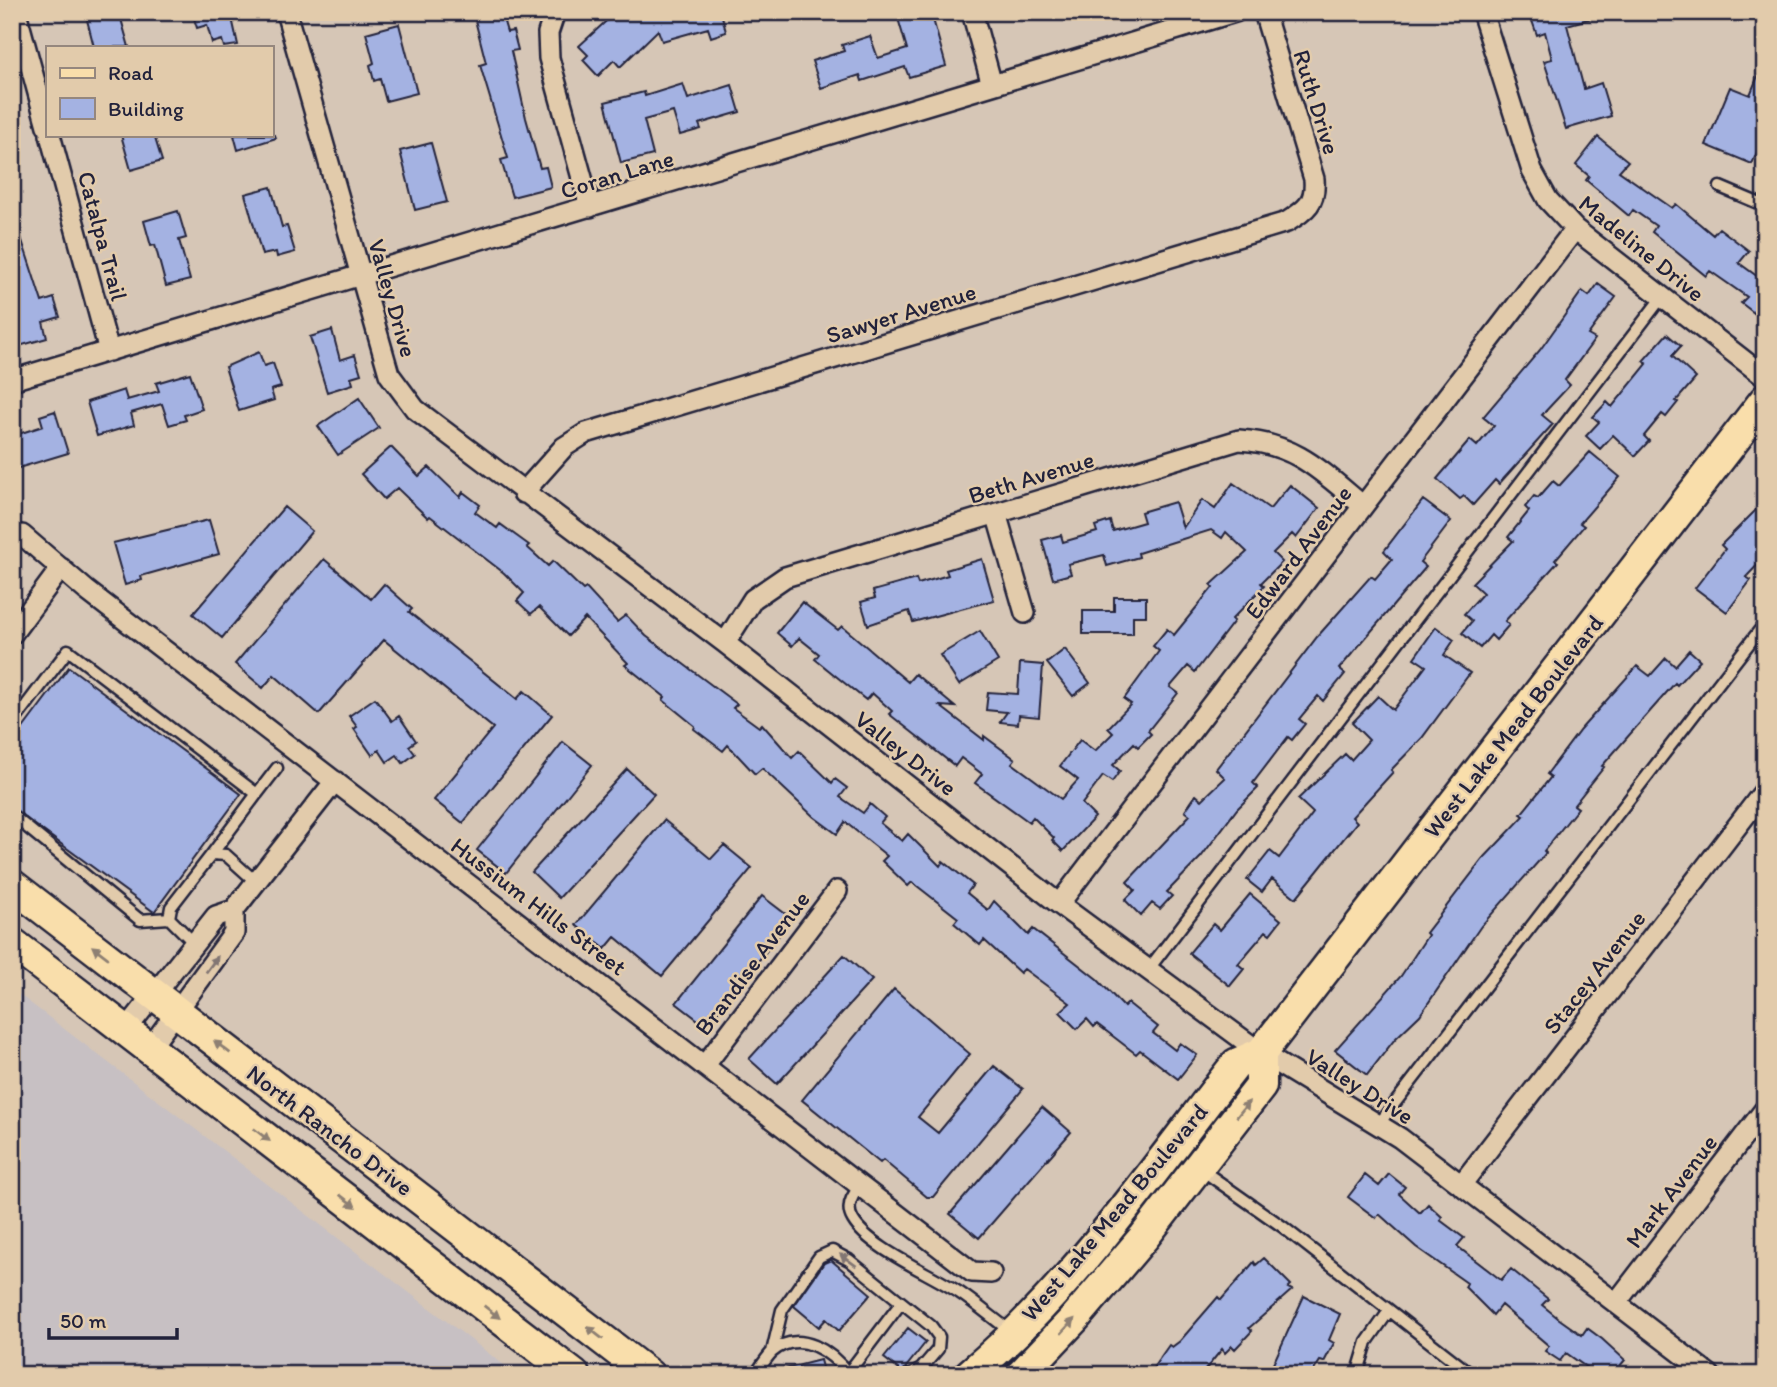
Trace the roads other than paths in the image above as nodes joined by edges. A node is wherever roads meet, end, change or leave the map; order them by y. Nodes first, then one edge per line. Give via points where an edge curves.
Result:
1 (16, 12) edge
2 (286, 12) edge
3 (555, 12) edge
4 (972, 12) edge
5 (1235, 12) edge
6 (1264, 12) edge
7 (1482, 12) edge
8 (992, 85) junction
9 (46, 122) edge
10 (50, 136) edge
11 (1720, 187) dead end
12 (1765, 206) edge
13 (590, 207) junction
14 (1310, 207) joint
15 (1575, 229) junction
16 (361, 276) junction
17 (1662, 297) junction
18 (109, 351) junction
19 (1765, 377) edge
20 (12, 380) edge
21 (1765, 400) edge
22 (523, 493) junction
23 (1363, 506) junction
24 (996, 513) junction
25 (22, 535) dead end
26 (61, 568) junction
27 (1025, 613) dead end
28 (1765, 623) edge
29 (12, 634) edge
30 (725, 643) junction
31 (12, 724) edge
32 (277, 768) dead end
33 (335, 780) junction
34 (259, 790) junction
35 (1765, 790) edge
36 (12, 815) edge
37 (212, 854) junction
38 (256, 882) junction
39 (12, 885) edge
40 (837, 891) dead end
41 (1059, 904) junction
42 (233, 910) junction
43 (169, 918) junction
44 (12, 943) edge
45 (194, 943) junction
46 (1148, 970) junction
47 (154, 994) junction
48 (177, 1013) junction
49 (125, 1030) junction
50 (150, 1048) junction
51 (1261, 1053) junction
52 (705, 1065) junction
53 (1765, 1109) edge
54 (1378, 1125) junction
55 (1198, 1167) junction
56 (861, 1185) junction
57 (1461, 1185) junction
58 (991, 1273) dead end
59 (901, 1303) junction
60 (1616, 1303) junction
61 (1390, 1311) junction
62 (1013, 1333) junction
63 (772, 1352) junction
64 (848, 1374) edge
65 (574, 1375) edge
66 (649, 1375) edge
67 (755, 1375) edge
68 (910, 1375) edge
69 (968, 1375) edge
70 (1021, 1375) edge
71 (1357, 1375) edge
72 (1472, 1375) edge
73 (1710, 1375) edge

1 - 9 street
2 - 16 street, Valley Drive
3 - 13 street via 548,33 549,58
4 - 8 street
5 - 8 street, Coran Lane
6 - 14 street, Ruth Drive via 1314,179
7 - 15 street, Madeline Drive via 1532,172 1548,200
8 - 13 street, Coran Lane
10 - 18 street, Catalpa Trail
11 - 12 lane
13 - 16 street, Coran Lane
14 - 22 street, Sawyer Avenue via 1287,222 586,433 564,447
15 - 17 street, Madeline Drive
15 - 23 street, Edward Avenue
16 - 18 street, Coran Lane
16 - 22 street, Valley Drive via 389,374 415,410
17 - 19 street, Madeline Drive
17 - 46 lane
18 - 20 street, Coran Lane
21 - 51 main road, West Lake Mead Boulevard
22 - 30 street, Valley Drive
23 - 24 street, Beth Avenue via 1289,449 1239,440
23 - 41 street, Edward Avenue
24 - 27 street
24 - 30 street, Beth Avenue via 785,577 753,599
25 - 26 street, Hussium Hills Street
26 - 29 street
26 - 33 street, Hussium Hills Street
28 - 54 lane
30 - 41 street, Valley Drive
31 - 34 lane via 68,650 257,794
32 - 34 lane
33 - 38 street
33 - 52 street, Hussium Hills Street
34 - 37 lane
35 - 57 street, Stacey Avenue
36 - 43 lane via 140,920
37 - 38 lane via 226,855
37 - 43 lane via 171,907
38 - 42 street
47 -> 39 main road, North Rancho Drive
40 - 52 street, Brandise Avenue
41 - 46 street, Valley Drive
42 - 45 street via 216,916
48 -> 42 street via 234,933
43 - 45 lane
44 - 49 main road, North Rancho Drive
45 - 47 street
46 - 51 street, Valley Drive
47 - 48 main road, North Rancho Drive
47 - 49 street
48 - 50 street
66 -> 48 main road, North Rancho Drive
49 - 50 main road, North Rancho Drive
50 -> 65 main road, North Rancho Drive
51 - 54 street, Valley Drive
55 -> 51 main road, West Lake Mead Boulevard via 1261,1086
51 - 62 main road, West Lake Mead Boulevard via 1236,1064 1099,1238
52 - 56 street, Hussium Hills Street
53 - 60 street, Mark Avenue
54 - 57 street, Valley Drive
55 - 61 lane
70 -> 55 main road, West Lake Mead Boulevard via 1107,1281
56 - 58 street, Hussium Hills Street via 972,1272
56 - 62 lane via 849,1205 860,1229
57 - 60 street, Valley Drive
59 -> 63 lane via 849,1260 825,1252 782,1310
59 - 64 lane
59 - 68 lane via 939,1337 938,1349
60 - 73 street, Valley Drive
61 - 71 lane via 1367,1342
61 - 72 lane
62 - 69 main road, West Lake Mead Boulevard
63 - 64 lane via 786,1344 824,1348
63 - 67 lane

